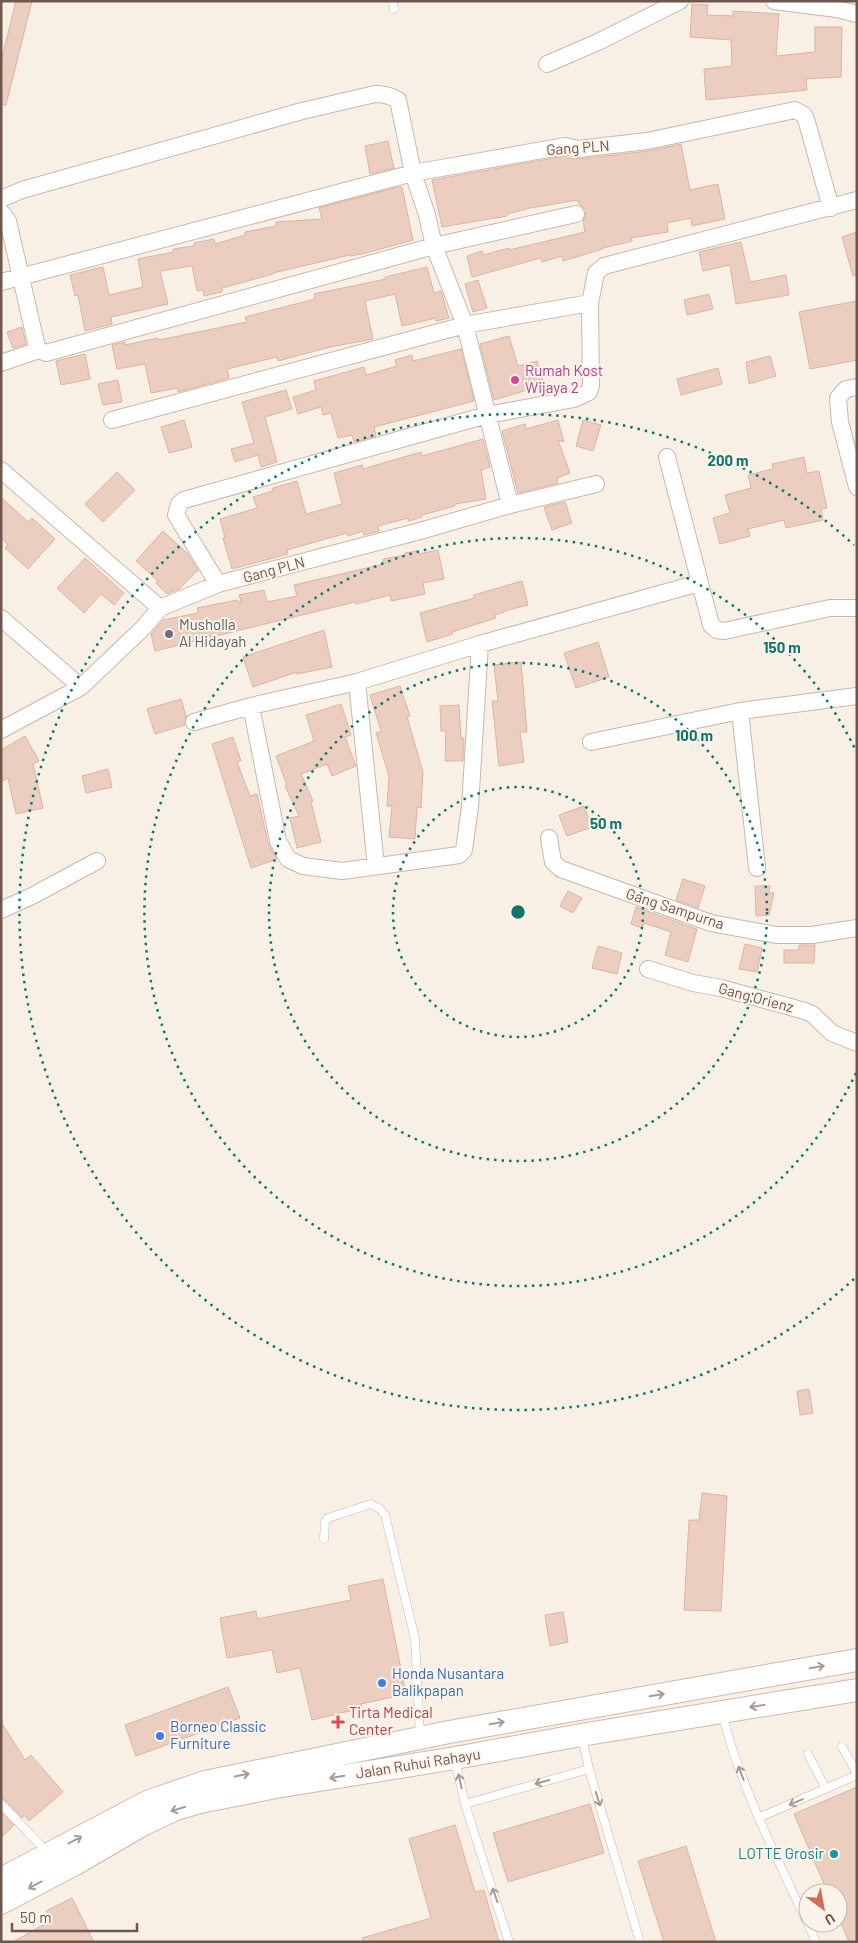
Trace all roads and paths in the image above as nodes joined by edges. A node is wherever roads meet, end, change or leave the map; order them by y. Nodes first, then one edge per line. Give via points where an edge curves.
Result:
1 (680, 1) edge
2 (774, 1) edge
3 (857, 14) edge
4 (547, 64) dead end
5 (413, 173) junction
6 (1, 199) edge
7 (857, 200) edge
8 (831, 208) junction
9 (1, 212) edge
10 (576, 214) dead end
11 (434, 246) junction
12 (22, 276) junction
13 (1, 282) edge
14 (590, 303) junction
15 (465, 325) junction
16 (39, 350) junction
17 (1, 363) edge
18 (857, 387) edge
19 (486, 416) junction
20 (112, 420) dead end
21 (667, 457) dead end
22 (1, 470) edge
23 (596, 484) dead end
24 (857, 487) edge
25 (510, 505) junction
26 (218, 584) junction
27 (699, 584) junction
28 (160, 608) junction
29 (857, 608) edge
30 (1, 618) edge
31 (480, 644) junction
32 (357, 682) junction
33 (81, 687) junction
34 (856, 700) edge
35 (251, 706) junction
36 (740, 711) junction
37 (194, 722) dead end
38 (1, 730) edge
39 (591, 742) dead end
40 (549, 838) dead end
41 (97, 861) dead end
42 (376, 866) junction
43 (757, 868) dead end
44 (1, 910) edge
45 (857, 928) edge
46 (648, 969) dead end
47 (857, 1043) edge
48 (324, 1539) dead end
49 (857, 1660) edge
50 (857, 1690) edge
51 (722, 1711) junction
52 (449, 1732) junction
53 (581, 1735) junction
54 (420, 1737) junction
55 (842, 1747) dead end
56 (808, 1754) dead end
57 (455, 1758) junction
58 (589, 1769) junction
59 (857, 1774) edge
60 (826, 1789) junction
61 (1, 1804) edge
62 (465, 1804) junction
63 (758, 1818) junction
64 (49, 1854) junction
65 (1, 1879) edge
66 (1, 1903) edge
67 (509, 1942) edge
68 (640, 1942) edge
69 (816, 1942) edge

1 - 4 street
2 - 3 street
5 - 6 street via 398,100 374,94 302,111 22,190
5 - 8 street, Gang PLN via 565,146 578,149 648,141 796,110 806,119
5 - 11 street
5 - 12 street
7 - 8 street
8 - 14 street via 604,266 596,273
9 - 12 street via 8,221
10 - 11 street
11 - 15 street
11 - 16 street via 50,352
12 - 13 street
12 - 16 street via 22,291
14 - 15 street
14 - 19 street via 589,392 574,399
15 - 19 street
15 - 20 street
16 - 17 street
18 - 24 street via 846,389 838,398 840,422
19 - 25 street
19 - 26 street via 184,500 179,504 176,516
21 - 27 street
22 - 28 street
23 - 25 street, Gang PLN
25 - 26 street, Gang PLN
26 - 28 street, Gang PLN
27 - 29 street via 710,625 717,630 823,609
27 - 31 street
28 - 33 street, Gang PLN
30 - 33 street
31 - 32 street
31 - 42 street via 470,807 464,850 460,855
32 - 35 street
32 - 42 street
33 - 38 street, Gang PLN
34 - 36 street
35 - 37 street
35 - 42 street via 278,841 288,860 303,866 342,871
36 - 39 street
36 - 43 street
40 - 45 street, Gang Sampurna via 553,862 562,869 711,923 776,935 812,935
41 - 44 street
46 - 47 street, Gang Orienz via 805,1011 832,1033
48 - 54 lane via 328,1518 371,1504 385,1515 415,1639
52 -> 49 main road, Jalan Ruhui Rahayu
50 -> 51 main road, Jalan Ruhui Rahayu
51 - 53 main road, Jalan Ruhui Rahayu
63 -> 51 lane via 729,1740
52 - 54 main road, Jalan Ruhui Rahayu
52 - 57 main road
53 - 57 main road, Jalan Ruhui Rahayu
53 - 58 lane
64 -> 54 main road, Jalan Ruhui Rahayu via 146,1802 176,1791 205,1782
55 - 59 lane
56 - 60 lane
62 -> 57 lane
57 -> 66 main road, Jalan Ruhui Rahayu via 276,1787 176,1809
58 -> 62 lane
58 -> 68 lane
59 - 60 lane
60 -> 63 lane
61 - 64 lane
67 -> 62 lane
63 - 69 lane
64 - 65 main road, Jalan Ruhui Rahayu

